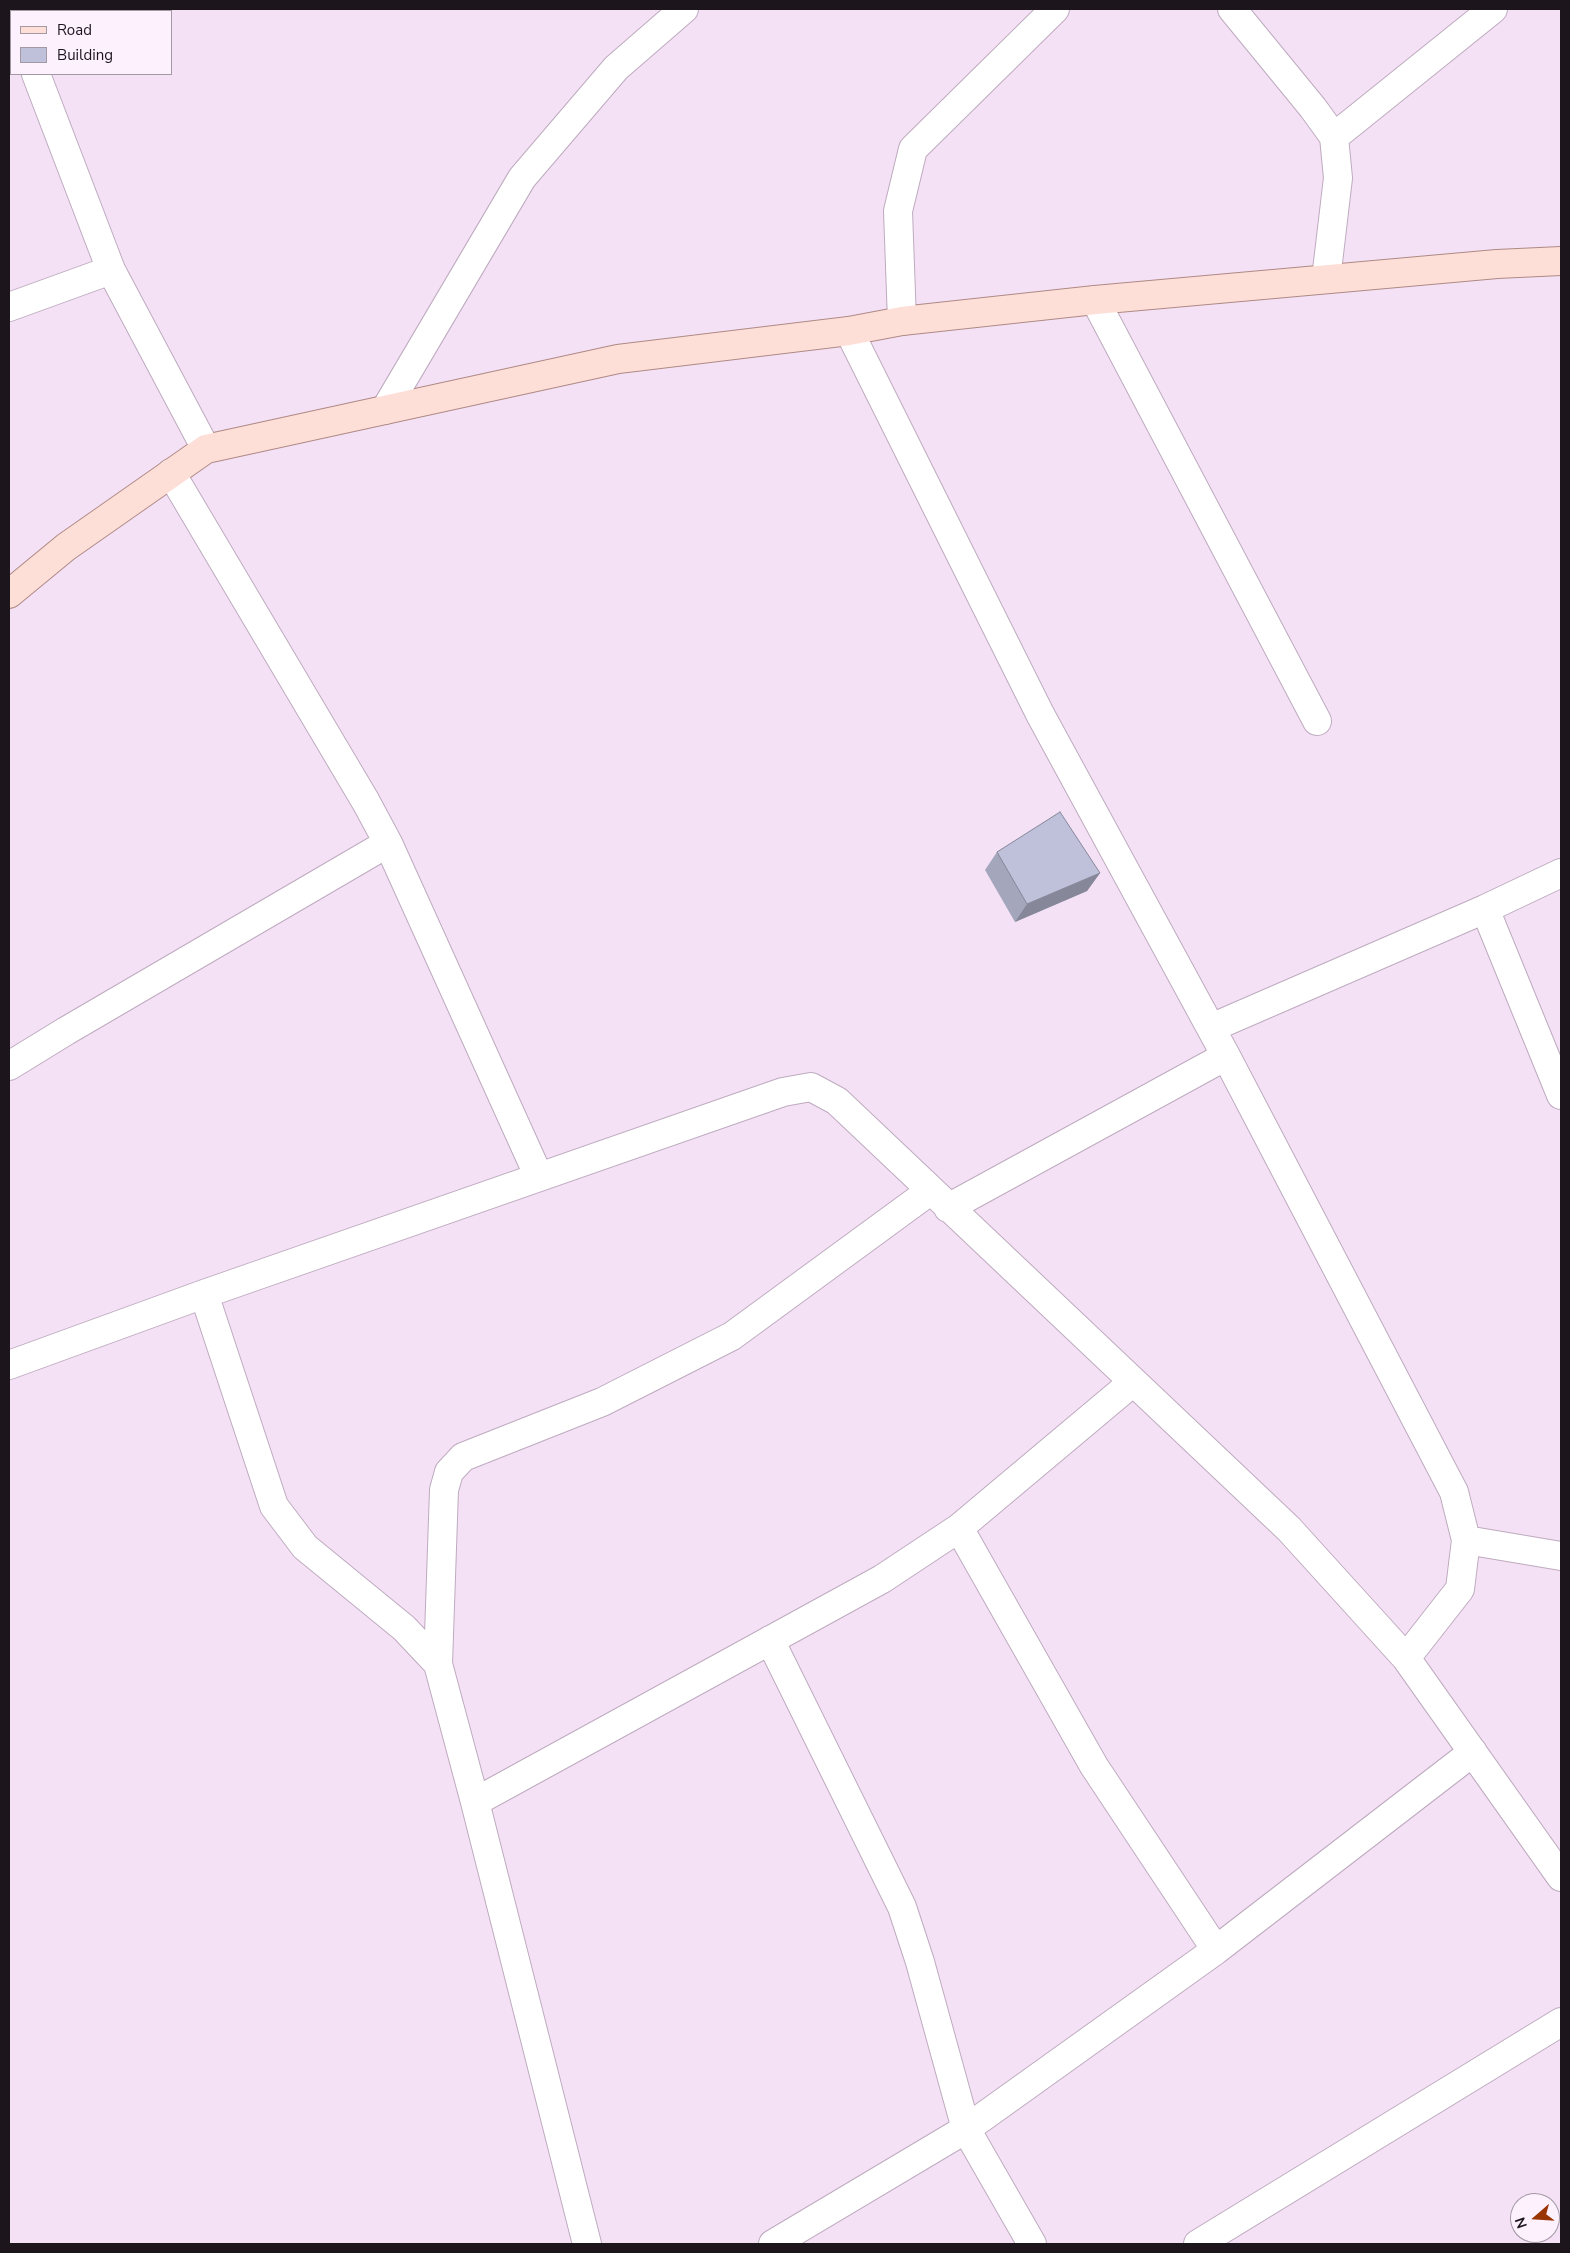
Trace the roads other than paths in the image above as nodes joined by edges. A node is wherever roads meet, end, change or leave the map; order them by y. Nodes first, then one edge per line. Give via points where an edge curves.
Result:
1 (684, 9) edge
2 (1055, 9) edge
3 (1232, 9) edge
4 (1494, 9) edge
5 (36, 75) edge
6 (1334, 137) junction
7 (1561, 261) edge
8 (111, 270) junction
9 (1326, 278) junction
10 (1095, 300) junction
11 (9, 307) edge
12 (902, 321) junction
13 (849, 331) junction
14 (385, 410) junction
15 (206, 449) junction
16 (171, 473) junction
17 (9, 594) edge
18 (1317, 721) dead end
19 (388, 843) junction
20 (1561, 873) edge
21 (1485, 909) junction
22 (1211, 1028) junction
23 (1226, 1056) junction
24 (9, 1066) edge
25 (1561, 1095) edge
26 (539, 1178) junction
27 (939, 1199) junction
28 (204, 1294) junction
29 (9, 1365) edge
30 (1132, 1382) junction
31 (959, 1528) junction
32 (1466, 1540) junction
33 (1561, 1556) edge
34 (770, 1640) junction
35 (1406, 1658) junction
36 (438, 1664) junction
37 (1473, 1752) junction
38 (475, 1802) junction
39 (1561, 1877) edge
40 (1216, 1950) junction
41 (1561, 2022) edge
42 (966, 2129) junction
43 (587, 2244) edge
44 (773, 2244) edge
45 (1032, 2244) edge
46 (1198, 2244) edge

1 - 14 street via 616,68 522,178
2 - 12 street via 913,149 898,211
3 - 6 street
4 - 6 street
5 - 8 street
6 - 9 street via 1338,178
7 - 9 main road
8 - 11 street
8 - 15 street
9 - 10 main road
10 - 12 main road
10 - 18 street
12 - 13 main road
13 - 14 main road via 618,360
13 - 22 street via 1040,714
14 - 15 main road
15 - 16 main road
16 - 17 main road via 66,547
16 - 19 street
19 - 24 street
19 - 26 street
20 - 21 street
21 - 22 street
21 - 25 street
22 - 23 street
23 - 27 street
23 - 32 street via 1454,1492
26 - 27 street via 783,1092 812,1087 837,1102
26 - 28 street
27 - 30 street
27 - 36 street via 732,1336 602,1402 462,1457 449,1472 444,1490
28 - 29 street
28 - 36 street via 274,1506 305,1547 404,1628
30 - 31 street
30 - 35 street via 1289,1529
31 - 34 street via 882,1579
31 - 40 street via 1094,1766
32 - 33 street
32 - 35 street via 1460,1589
34 - 38 street
34 - 42 street via 902,1907
35 - 37 street
36 - 38 street
37 - 39 street
37 - 40 street
38 - 43 street
40 - 42 street
41 - 46 street
42 - 44 street
42 - 45 street

